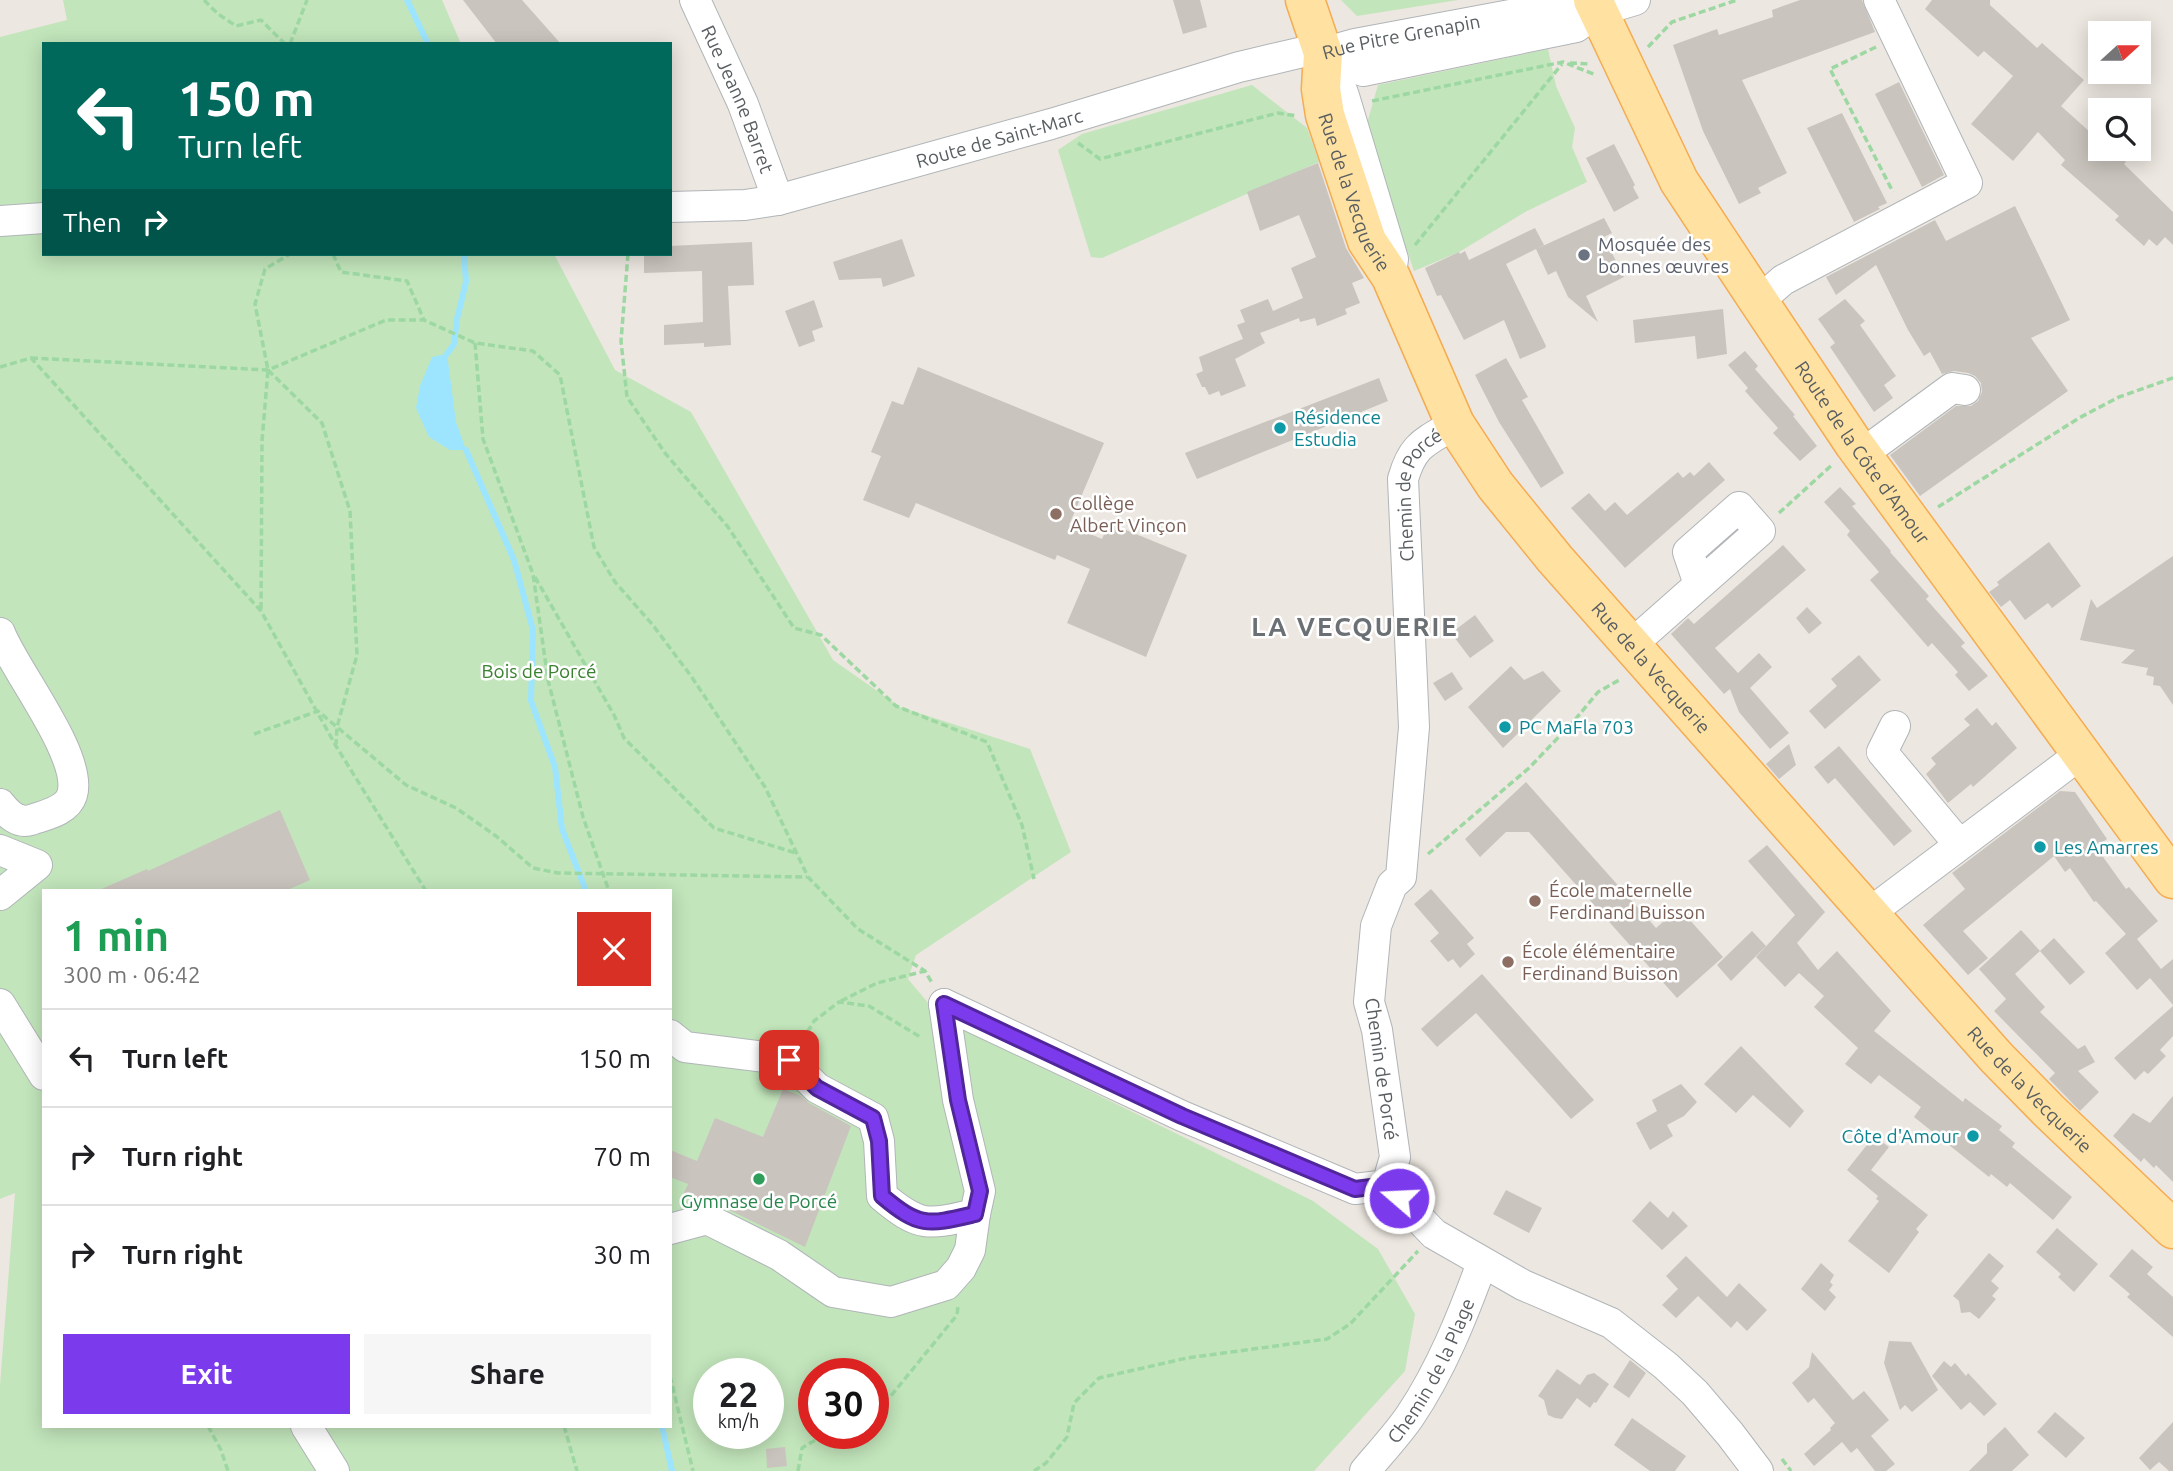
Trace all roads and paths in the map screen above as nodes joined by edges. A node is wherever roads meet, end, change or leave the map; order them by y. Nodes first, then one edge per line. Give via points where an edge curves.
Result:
1 (204, 0) edge
2 (307, 0) edge
3 (695, 0) edge
4 (1305, 0) edge
5 (1635, 0) edge
6 (1737, 0) edge
7 (1878, 0) edge
8 (1591, 4) edge
9 (1896, 36) junction
10 (285, 42) edge
11 (288, 42) edge
12 (1646, 49) dead end
13 (1323, 53) junction
14 (1393, 96) dead end
15 (1302, 117) dead end
16 (1051, 124) junction
17 (778, 200) junction
18 (672, 207) edge
19 (1905, 216) junction
20 (42, 218) edge
21 (0, 222) edge
22 (287, 256) edge
23 (334, 256) edge
24 (628, 256) edge
25 (1391, 276) junction
26 (1767, 294) dead end
27 (424, 320) junction
28 (475, 343) junction
29 (32, 358) junction
30 (0, 368) edge
31 (268, 370) junction
32 (2173, 378) edge
33 (1965, 390) dead end
34 (1455, 424) junction
35 (1858, 449) junction
36 (1913, 524) junction
37 (1760, 531) joint
38 (533, 574) junction
39 (261, 611) junction
40 (0, 633) edge
41 (1638, 653) junction
42 (317, 710) junction
43 (1895, 726) dead end
44 (337, 727) junction
45 (254, 734) dead end
46 (336, 746) junction
47 (2082, 752) junction
48 (0, 804) edge
49 (1959, 844) junction
50 (0, 850) edge
51 (796, 853) junction
52 (603, 873) junction
53 (807, 877) junction
54 (1401, 877) junction
55 (1034, 878) dead end
56 (2173, 879) edge
57 (425, 889) edge
58 (608, 889) edge
59 (0, 895) edge
60 (1868, 914) junction
61 (925, 971) junction
62 (839, 1002) junction
63 (0, 1004) edge
64 (944, 1004) junction
65 (672, 1037) edge
66 (951, 1056) junction
67 (789, 1060) junction
68 (42, 1072) edge
69 (1387, 1185) junction
70 (975, 1214) junction
71 (672, 1228) edge
72 (2173, 1229) edge
73 (1434, 1234) junction
74 (1482, 1263) junction
75 (961, 1268) junction
76 (672, 1384) edge
77 (889, 1397) edge
78 (209, 1428) edge
79 (307, 1428) edge
80 (565, 1428) edge
81 (802, 1449) edge
82 (228, 1471) edge
83 (334, 1471) edge
84 (577, 1471) edge
85 (693, 1471) edge
86 (798, 1471) edge
87 (1034, 1471) edge
88 (1365, 1471) edge
89 (1758, 1471) edge

1 - 10 path via 236,26 261,20
2 - 11 path
3 - 17 street, Rue Jeanne Barret via 743,104
4 - 13 main road, Rue de la Vecquerie
5 - 8 street, Rue Pitre Grenapin
6 - 12 path via 1672,22
7 - 9 street
8 - 13 street, Rue Pitre Grenapin via 1576,27 1363,71
8 - 35 main road, Route de la Côte d'Amour via 1679,181
9 - 19 street via 1967,183
9 - 19 path via 1830,69
13 - 16 street, Route de Saint-Marc via 1303,52 1239,68
13 - 25 main road, Rue de la Vecquerie via 1325,116 1367,241
14 - 25 path via 1563,62
15 - 16 path via 1278,113 1100,159
16 - 17 street, Route de Saint-Marc
17 - 18 street, Route de Saint-Marc
19 - 26 street via 1783,280
20 - 21 street
22 - 31 path via 265,269 255,304
23 - 27 path via 341,272 407,281
24 - 55 path via 621,341 627,397 665,453 727,527 794,628 821,635 896,706 987,742 1022,825
25 - 34 main road, Rue de la Vecquerie
27 - 28 path
27 - 31 path via 386,320
28 - 38 path via 483,439
28 - 51 path via 533,351 560,374 594,547 615,582 691,676 765,787
29 - 30 path
29 - 31 path
29 - 39 path
31 - 39 path via 262,441
31 - 44 path via 322,423 350,510 357,655
32 - 36 path via 2119,397 2079,418
33 - 35 street via 1952,388
34 - 41 main road, Rue de la Vecquerie via 1495,485
34 - 54 street, Chemin de Porcé via 1420,446 1409,458 1403,479 1414,727
35 - 36 main road, Route de la Côte d'Amour
35 - 37 path
36 - 47 main road, Route de la Côte d'Amour
37 - 41 street via 1699,584
38 - 51 path via 624,738 714,828
38 - 52 path via 548,680 583,817
39 - 42 path
40 - 48 street via 61,744 71,768 72,795 64,807 25,821 8,815
41 - 54 path via 1628,676 1598,692 1529,768
41 - 60 main road, Rue de la Vecquerie
42 - 44 path
42 - 45 path
42 - 46 path
43 - 49 street via 1882,751
44 - 46 path
44 - 52 path via 406,785 456,808 533,868
46 - 57 path
47 - 49 street
47 - 56 main road, Route de la Côte d'Amour
49 - 60 street
50 - 59 street via 37,865
51 - 53 path
52 - 53 path
52 - 58 path
53 - 61 path via 858,929
54 - 69 street, Chemin de Porcé via 1392,885 1376,926 1369,1002 1395,1157
60 - 72 main road, Rue de la Vecquerie via 1996,1057
61 - 62 path via 877,983
61 - 64 path
62 - 66 path via 869,1006
62 - 67 path via 814,1021
63 - 68 street
64 - 66 street
64 - 69 street via 1182,1116 1355,1189
65 - 67 street via 685,1047
66 - 70 street via 980,1191
67 - 70 street via 817,1088 873,1118 882,1196 904,1214 934,1224
69 - 73 street
70 - 75 street via 970,1250
71 - 75 street via 708,1219 779,1255 832,1292 891,1302 946,1285
73 - 74 street
73 - 87 path via 1350,1324 1327,1339 1187,1358 1099,1378 1074,1403 1067,1437
74 - 88 street, Chemin de la Plage via 1437,1368 1409,1416
74 - 89 street via 1611,1323 1695,1393
75 - 77 path via 957,1315
76 - 85 path
78 - 82 path
79 - 83 street
80 - 84 path
81 - 86 path

